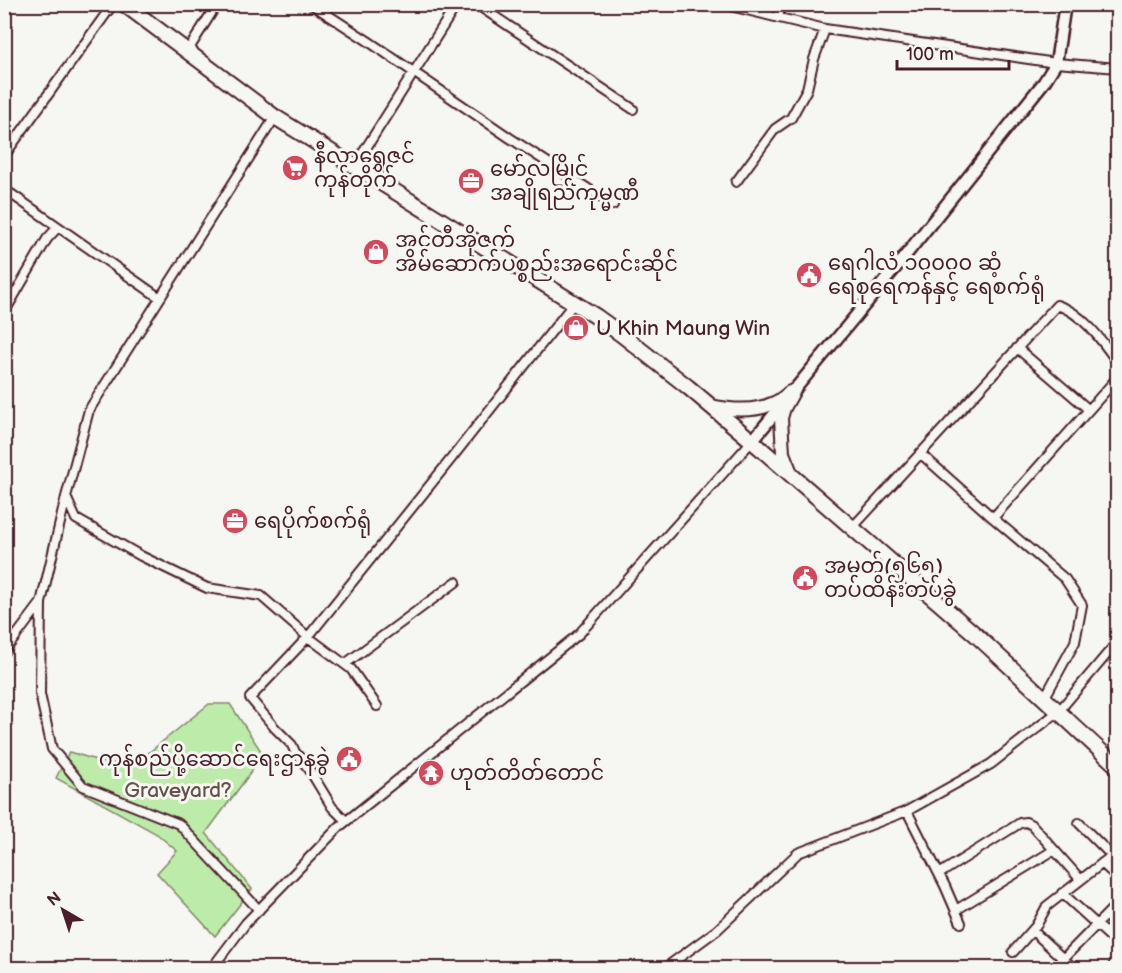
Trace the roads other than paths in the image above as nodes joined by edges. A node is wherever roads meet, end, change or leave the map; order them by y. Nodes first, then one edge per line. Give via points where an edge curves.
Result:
1 (113, 4) edge
2 (124, 4) edge
3 (217, 4) edge
4 (311, 4) edge
5 (457, 4) edge
6 (476, 4) edge
7 (722, 4) edge
8 (782, 4) edge
9 (1065, 4) edge
10 (778, 18) junction
11 (825, 29) junction
12 (187, 52) junction
13 (1056, 63) junction
14 (1118, 68) edge
15 (414, 73) junction
16 (633, 109) dead end
17 (275, 117) junction
18 (4, 156) edge
19 (354, 167) junction
20 (736, 182) dead end
21 (4, 189) edge
22 (613, 205) dead end
23 (58, 227) junction
24 (160, 298) junction
25 (574, 303) junction
26 (4, 313) edge
27 (1017, 348) junction
28 (1118, 363) edge
29 (1118, 376) edge
30 (794, 390) junction
31 (711, 406) junction
32 (1088, 409) junction
33 (752, 441) junction
34 (920, 453) junction
35 (792, 476) junction
36 (66, 497) junction
37 (993, 518) junction
38 (852, 528) junction
39 (456, 582) dead end
40 (41, 603) junction
41 (308, 637) junction
42 (1118, 641) edge
43 (4, 652) edge
44 (345, 664) junction
45 (1044, 699) junction
46 (377, 706) dead end
47 (1059, 711) junction
48 (1118, 767) edge
49 (908, 812) junction
50 (345, 821) junction
51 (1079, 824) dead end
52 (1054, 850) junction
53 (1115, 853) edge
54 (1102, 863) junction
55 (939, 874) junction
56 (1118, 878) edge
57 (1080, 879) junction
58 (1062, 893) junction
59 (1118, 903) edge
60 (260, 910) junction
61 (956, 910) junction
62 (961, 922) dead end
63 (1096, 924) junction
64 (1033, 931) junction
65 (1118, 944) edge
66 (1013, 952) dead end
67 (1063, 960) junction
68 (1118, 962) edge
69 (212, 969) edge
70 (665, 969) edge
71 (1054, 969) edge
72 (1073, 969) edge
73 (1111, 969) edge

1 - 18 street
2 - 12 highway
3 - 12 street
4 - 15 street
5 - 15 street
6 - 16 street
7 - 10 street
8 - 10 street
9 - 13 main road
10 - 11 street
11 - 13 street
11 - 20 street via 807,88 791,118 776,129
12 - 17 highway
13 - 14 street
13 - 30 main road
15 - 19 street
15 - 22 street
17 - 19 highway
17 - 24 street
19 - 25 highway
21 - 23 street
23 - 24 street
23 - 26 street
24 - 36 street via 88,411
25 - 31 highway via 622,335
25 - 41 street
27 - 28 street via 1057,305 1068,308 1099,336
27 - 32 street
27 - 34 street
29 - 32 street
30 - 31 main road via 768,405 739,410
30 - 33 main road
30 - 35 main road via 781,418 783,453
31 - 33 highway
32 - 37 street
33 - 35 highway
33 - 50 street via 579,634
34 - 37 street
34 - 38 street
35 - 38 highway
36 - 40 street
36 - 41 street via 76,519 207,588 261,596
37 - 45 street via 1065,579 1082,605 1075,642
38 - 45 highway
39 - 44 street
40 - 43 street
40 - 60 street via 40,694 52,749 83,786 179,824
41 - 44 street
41 - 50 street via 250,698 292,744
42 - 47 street
44 - 46 street
45 - 47 highway
47 - 48 highway
47 - 49 street via 991,764
49 - 55 street
49 - 70 street via 798,853 717,930
50 - 60 street
51 - 53 street
52 - 55 street via 1024,822
52 - 57 street
52 - 61 street
53 - 54 street
54 - 56 street
54 - 57 street
55 - 61 street
57 - 58 street
58 - 63 street
58 - 64 street via 1044,908
59 - 63 street
60 - 69 street
61 - 62 street
63 - 65 street
63 - 67 street
64 - 66 street
64 - 67 street
67 - 71 street
67 - 72 street
68 - 73 street

